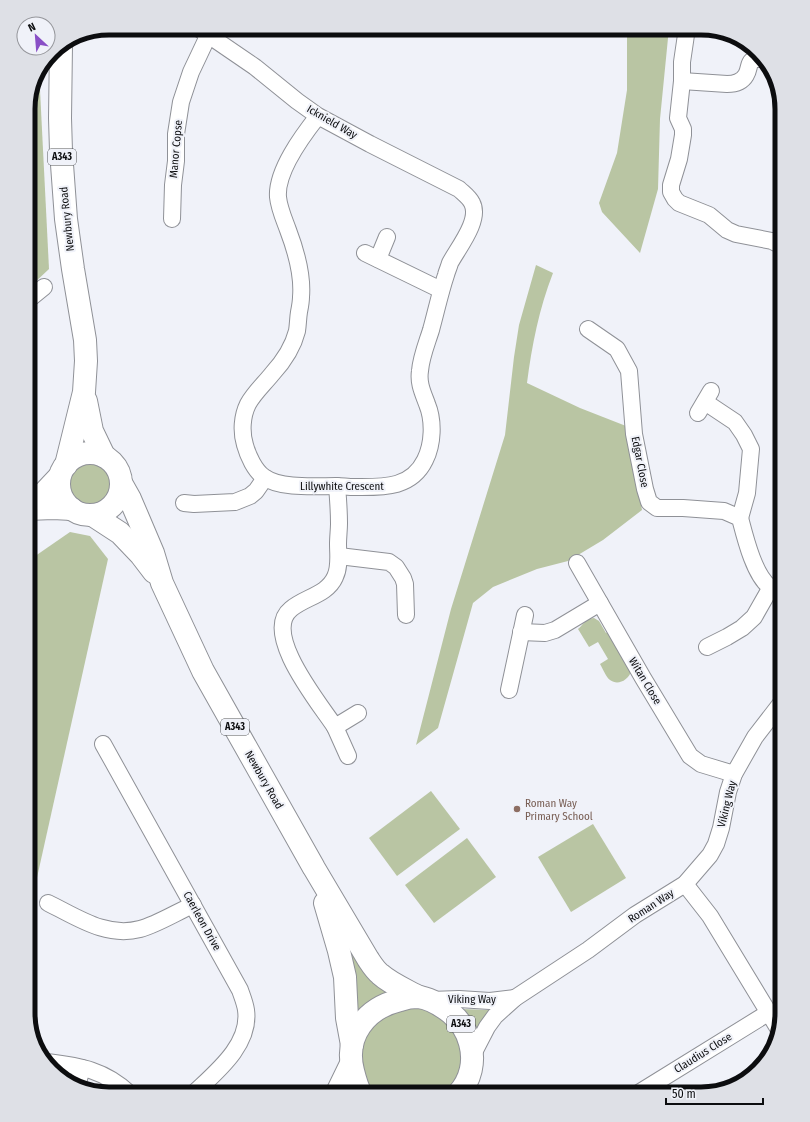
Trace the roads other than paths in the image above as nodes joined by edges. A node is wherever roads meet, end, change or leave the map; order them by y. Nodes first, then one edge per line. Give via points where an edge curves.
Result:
1 (202, 35) edge
2 (207, 35) edge
3 (686, 35) edge
4 (61, 52) edge
5 (756, 59) edge
6 (682, 81) junction
7 (318, 116) junction
8 (473, 205) joint
9 (172, 219) dead end
10 (387, 237) dead end
11 (775, 242) edge
12 (44, 287) dead end
13 (441, 290) junction
14 (35, 294) edge
15 (588, 329) dead end
16 (84, 392) junction
17 (705, 402) dead end
18 (104, 456) junction
19 (63, 471) junction
20 (265, 478) junction
21 (121, 483) junction
22 (337, 486) junction
23 (35, 499) edge
24 (184, 503) dead end
25 (35, 509) edge
26 (72, 509) junction
27 (94, 516) junction
28 (740, 518) junction
29 (339, 556) junction
30 (577, 563) dead end
31 (162, 583) junction
32 (775, 588) edge
33 (775, 590) edge
34 (600, 603) junction
35 (406, 615) dead end
36 (525, 615) dead end
37 (521, 632) junction
38 (707, 647) dead end
39 (509, 690) dead end
40 (358, 713) dead end
41 (775, 713) edge
42 (335, 727) junction
43 (103, 744) dead end
44 (348, 756) dead end
45 (734, 774) junction
46 (314, 868) junction
47 (685, 884) junction
48 (48, 903) dead end
49 (193, 905) junction
50 (423, 998) junction
51 (515, 998) junction
52 (774, 1020) edge
53 (775, 1021) edge
54 (351, 1052) junction
55 (55, 1063) edge
56 (472, 1064) junction
57 (82, 1068) junction
58 (79, 1080) edge
59 (123, 1087) edge
60 (200, 1087) edge
61 (336, 1087) edge
62 (358, 1087) edge
63 (463, 1087) edge
64 (475, 1087) edge
65 (650, 1087) edge

1 - 9 street, Manor Copse via 181,102 176,134
2 - 7 street, Icknield Way via 255,67
3 - 6 street
4 - 16 main road, Newbury Road / A343 via 61,151 69,243 85,340
5 - 6 street via 752,60 745,76 732,84
6 - 11 street via 678,118 683,134 671,188 673,197 683,205 709,215 731,232
7 - 8 street, Icknield Way via 459,189
7 - 20 street via 304,134 288,163 278,191 280,207 296,253 300,276 301,297 297,330 282,362 253,396 243,418 246,450
8 - 13 street, Lillywhite Crescent via 473,220 450,263
10 - 13 street via 372,256
12 - 14 street
13 - 22 street, Lillywhite Crescent via 419,372 432,427 424,462 404,482 397,484
15 - 28 street, Edgar Close via 617,349 629,371 634,434 649,502 657,508 724,511
16 - 18 main road, Newbury Road / A343 via 90,427
16 - 19 main road, Newbury Road / A343
17 - 28 street via 735,422 752,450 747,493
18 - 19 main road via 89,453 80,455 71,460
18 - 21 main road, A343 via 116,469
19 - 23 main road
19 - 26 main road, A343 via 60,488 65,502
20 - 22 street, Lillywhite Crescent via 289,485
20 - 24 street via 250,496 235,502
21 - 27 main road via 120,491 111,508 103,514
21 - 31 main road, Newbury Road / A343 via 153,552
22 - 29 street
25 - 26 main road
26 - 27 main road, A343 via 84,515
27 - 31 main road, Newbury Road / A343 via 120,533
28 - 32 street via 752,559 763,579
29 - 35 street via 389,562 396,567 405,584
29 - 42 street via 336,577 329,586 292,608 287,613 283,625 284,642 292,661
30 - 34 street, Witan Close
31 - 46 main road, Newbury Road / A343 via 203,671
33 - 38 street via 742,628
34 - 37 street via 555,630 545,633
34 - 45 street, Witan Close via 690,756 701,764
36 - 37 street
37 - 39 street
40 - 42 street
41 - 45 street, Viking Way via 755,737
42 - 44 street
43 - 49 street, Caerleon Drive
45 - 47 street, Viking Way via 716,844
46 - 50 main road, Newbury Road / A343 via 375,970
46 - 54 main road, Newbury Road / A343 via 345,977
47 - 51 street, Roman Way via 634,915 588,950
47 - 52 street, Roman Way via 710,916
48 - 49 street via 92,925 116,931 141,929
49 - 60 street, Caerleon Drive via 240,990 246,1011 244,1029 237,1047
50 - 51 street, Viking Way via 490,1001
50 - 54 main road via 393,1001 366,1017
50 - 56 main road, A343 via 442,1006 461,1024 468,1035
51 - 56 street, Viking Way via 487,1027
53 - 65 street, Claudius Close
54 - 61 street
54 - 62 main road, A343
55 - 57 street
56 - 63 main road
56 - 64 main road, A343
57 - 58 street
57 - 59 street via 108,1077

